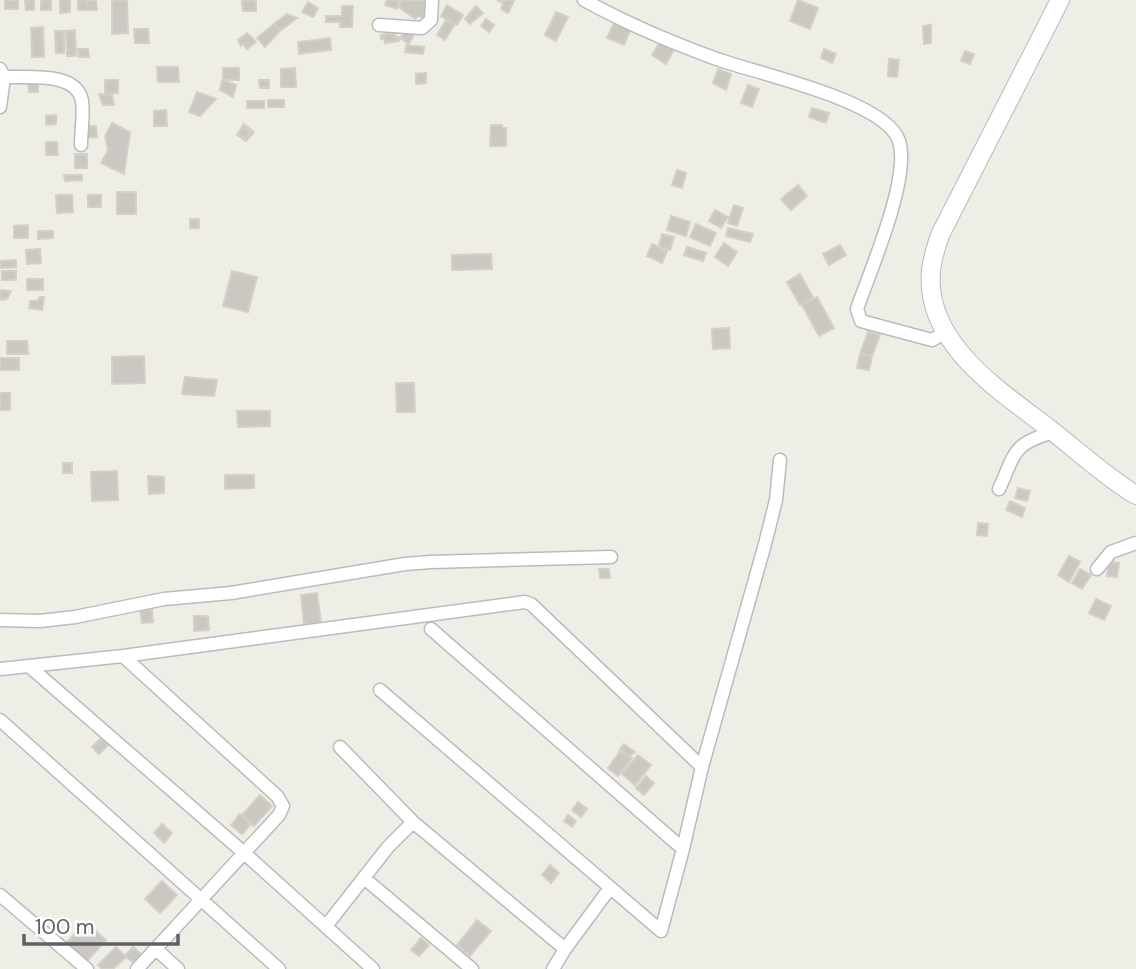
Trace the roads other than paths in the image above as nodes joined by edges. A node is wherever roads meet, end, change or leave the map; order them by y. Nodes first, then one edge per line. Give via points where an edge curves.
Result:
1 (432, 0) edge
2 (584, 0) edge
3 (1060, 0) edge
4 (379, 25) dead end
5 (2, 73) edge
6 (0, 107) edge
7 (81, 145) dead end
8 (946, 332) junction
9 (1054, 432) junction
10 (780, 460) dead end
11 (999, 489) dead end
12 (1136, 495) edge
13 (1136, 543) edge
14 (611, 557) dead end
15 (1097, 569) dead end
16 (0, 620) edge
17 (431, 629) dead end
18 (123, 656) junction
19 (30, 667) junction
20 (0, 669) edge
21 (380, 690) dead end
22 (0, 720) edge
23 (340, 747) dead end
24 (702, 767) junction
25 (413, 822) junction
26 (683, 849) junction
27 (243, 852) junction
28 (364, 878) junction
29 (610, 888) junction
30 (0, 895) edge
31 (201, 898) junction
32 (326, 926) junction
33 (565, 949) junction
34 (157, 950) junction
35 (87, 969) edge
36 (137, 969) edge
37 (178, 969) edge
38 (279, 969) edge
39 (373, 969) edge
40 (472, 969) edge
41 (554, 969) edge

1 - 4 street via 431,20 422,29
2 - 8 street via 714,58 842,98 891,128 899,139 902,160 896,193 857,309 861,321 874,326 932,340
3 - 8 street via 940,235 930,273 937,313
5 - 6 street
5 - 7 street via 56,79 78,90
8 - 9 street via 971,364
9 - 11 street via 1022,443
9 - 12 street
10 - 24 street via 765,544
13 - 15 street via 1111,552
14 - 16 street via 431,562 164,599 75,617
17 - 26 street
18 - 19 street
18 - 24 street via 524,602
18 - 27 street via 277,796 283,806 279,815
19 - 20 street
19 - 27 street
21 - 29 street
22 - 31 street
23 - 25 street
24 - 26 street
25 - 28 street
25 - 33 street
26 - 29 street via 661,931
27 - 31 street
27 - 32 street
28 - 32 street
28 - 40 street
29 - 33 street
30 - 35 street
31 - 34 street
31 - 38 street
32 - 39 street
33 - 41 street
34 - 36 street
34 - 37 street

